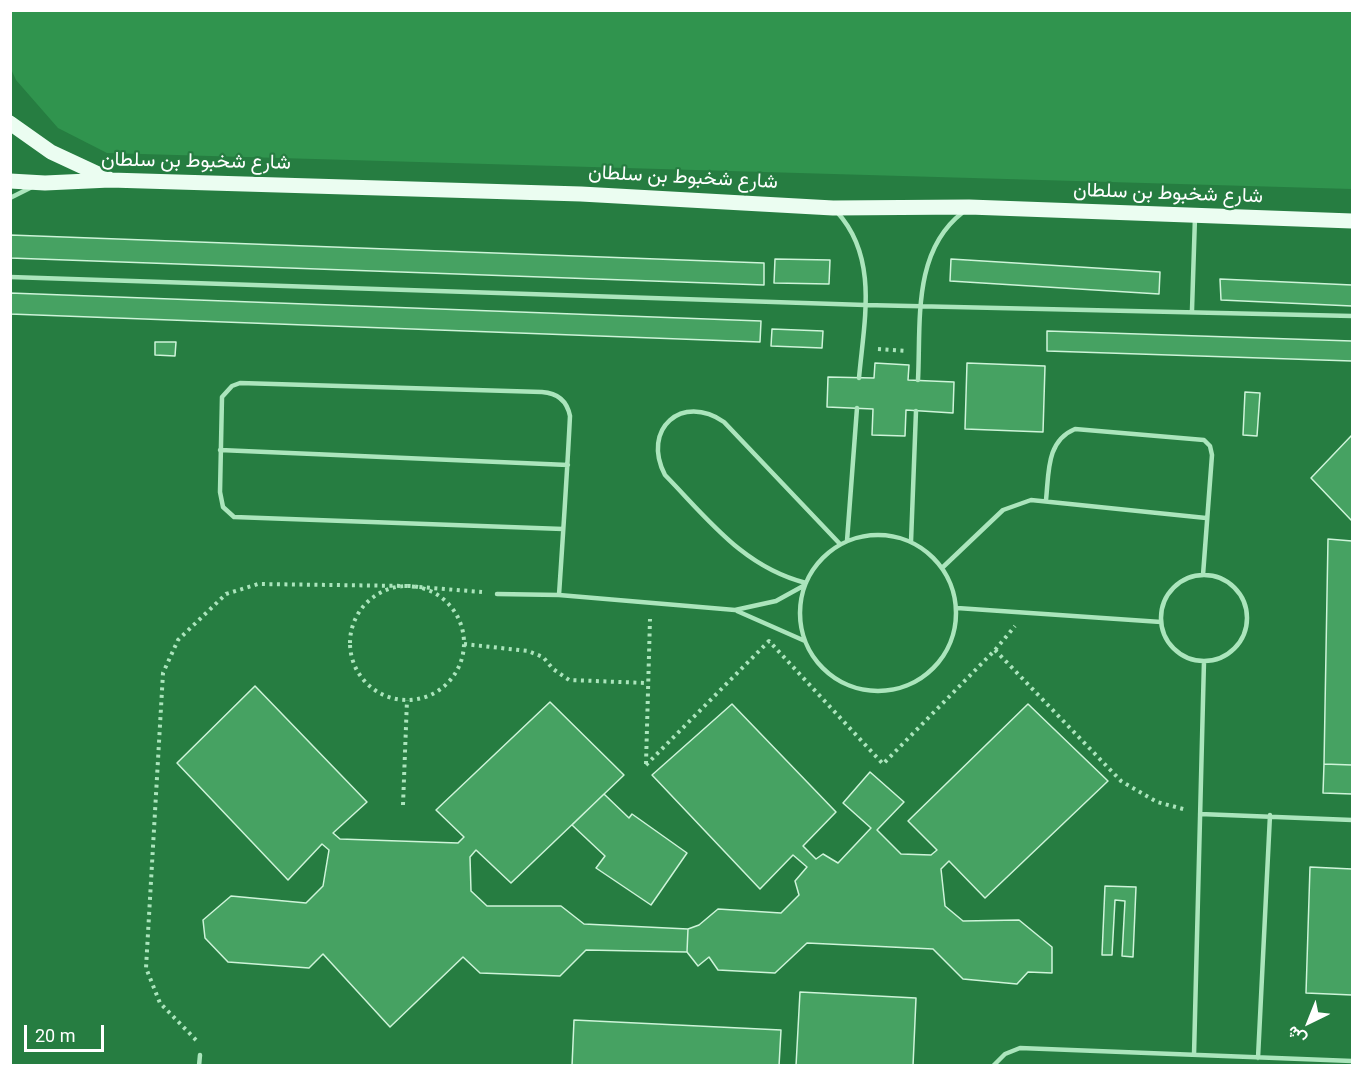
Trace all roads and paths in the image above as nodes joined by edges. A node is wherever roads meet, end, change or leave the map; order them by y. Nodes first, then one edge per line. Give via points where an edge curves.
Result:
1 (10, 123) edge
2 (110, 180) junction
3 (10, 181) edge
4 (45, 183) junction
5 (10, 198) edge
6 (969, 207) junction
7 (833, 208) junction
8 (1195, 216) junction
9 (1353, 221) edge
10 (10, 277) edge
11 (866, 304) junction
12 (922, 305) junction
13 (1192, 310) junction
14 (1353, 316) edge
15 (862, 348) junction
16 (920, 352) junction
17 (859, 378) dead end
18 (918, 380) dead end
19 (857, 408) dead end
20 (916, 411) dead end
21 (220, 450) junction
22 (568, 465) junction
23 (1046, 500) junction
24 (1206, 518) junction
25 (563, 529) junction
26 (847, 541) junction
27 (911, 542) junction
28 (840, 544) junction
29 (942, 568) junction
30 (1203, 575) junction
31 (806, 584) junction
32 (407, 586) junction
33 (497, 594) joint
34 (559, 595) junction
35 (651, 604) junction
36 (957, 608) junction
37 (735, 610) junction
38 (1026, 613) junction
39 (1161, 622) junction
40 (806, 640) junction
41 (464, 644) junction
42 (995, 650) junction
43 (1204, 661) junction
44 (646, 683) junction
45 (407, 700) junction
46 (403, 805) dead end
47 (1200, 814) junction
48 (1270, 815) junction
49 (1353, 820) edge
50 (200, 1055) joint
51 (1194, 1055) junction
52 (1258, 1058) junction
53 (1353, 1061) edge
54 (199, 1065) edge
55 (993, 1065) edge

1 - 2 main road via 51,152
2 - 4 main road, شارع شخبوط بن سلطان
2 - 7 main road, شارع شخبوط بن سلطان via 581,194
3 - 4 main road, شارع شخبوط بن سلطان
4 - 5 lane
6 - 7 main road, شارع شخبوط بن سلطان
6 - 8 main road, شارع شخبوط بن سلطان
6 - 12 lane via 941,233 932,250
7 - 11 lane via 845,221 861,252
8 - 9 main road, شارع شخبوط بن سلطان
8 - 13 lane
10 - 11 lane
11 - 12 lane
11 - 15 lane
12 - 13 lane
12 - 16 lane
13 - 14 lane
15 - 16 path
15 - 17 lane
16 - 18 lane
19 - 26 lane
20 - 27 lane
21 - 22 lane
21 - 22 lane via 222,397 240,382 542,392 558,396 568,408
21 - 25 lane via 223,507 241,519
22 - 25 lane
23 - 24 lane
23 - 24 lane via 1054,447 1066,432 1075,429 1199,438 1212,451
23 - 29 lane via 1031,500 1003,510
24 - 30 lane
25 - 34 lane
26 - 27 lane via 879,534
26 - 28 lane
27 - 29 lane
28 - 31 lane via 825,555
28 - 31 lane via 712,413 682,412 669,420 656,446 665,475 744,554 773,573
29 - 36 lane
30 - 39 lane via 1181,581 1169,592
30 - 43 lane via 1219,578 1238,592 1247,622 1243,637 1233,650
31 - 37 lane via 776,601
31 - 40 lane via 800,613
32 - 33 path
32 - 41 path via 436,594 447,603 462,629
32 - 45 path via 378,593 367,602 352,628 350,643 352,657 367,683 378,692
32 - 50 path via 258,584 226,594 178,640 163,673 146,968 160,1003 196,1041
33 - 34 lane
34 - 35 lane
35 - 37 lane
35 - 44 path
36 - 38 lane
36 - 40 lane via 953,638 939,663 916,682 888,690 859,688 832,676 812,654
37 - 40 lane
38 - 39 lane
38 - 42 path
39 - 43 lane via 1175,650
41 - 44 path via 528,651 543,657 569,680
41 - 45 path via 462,658 447,683 435,693
42 - 44 path via 884,764 769,641 646,765
42 - 47 path via 1121,782 1157,802
43 - 47 lane
45 - 46 path
47 - 48 lane
47 - 51 lane
48 - 49 lane
48 - 52 lane
50 - 54 lane
51 - 52 lane
51 - 55 lane via 1020,1048
52 - 53 lane

